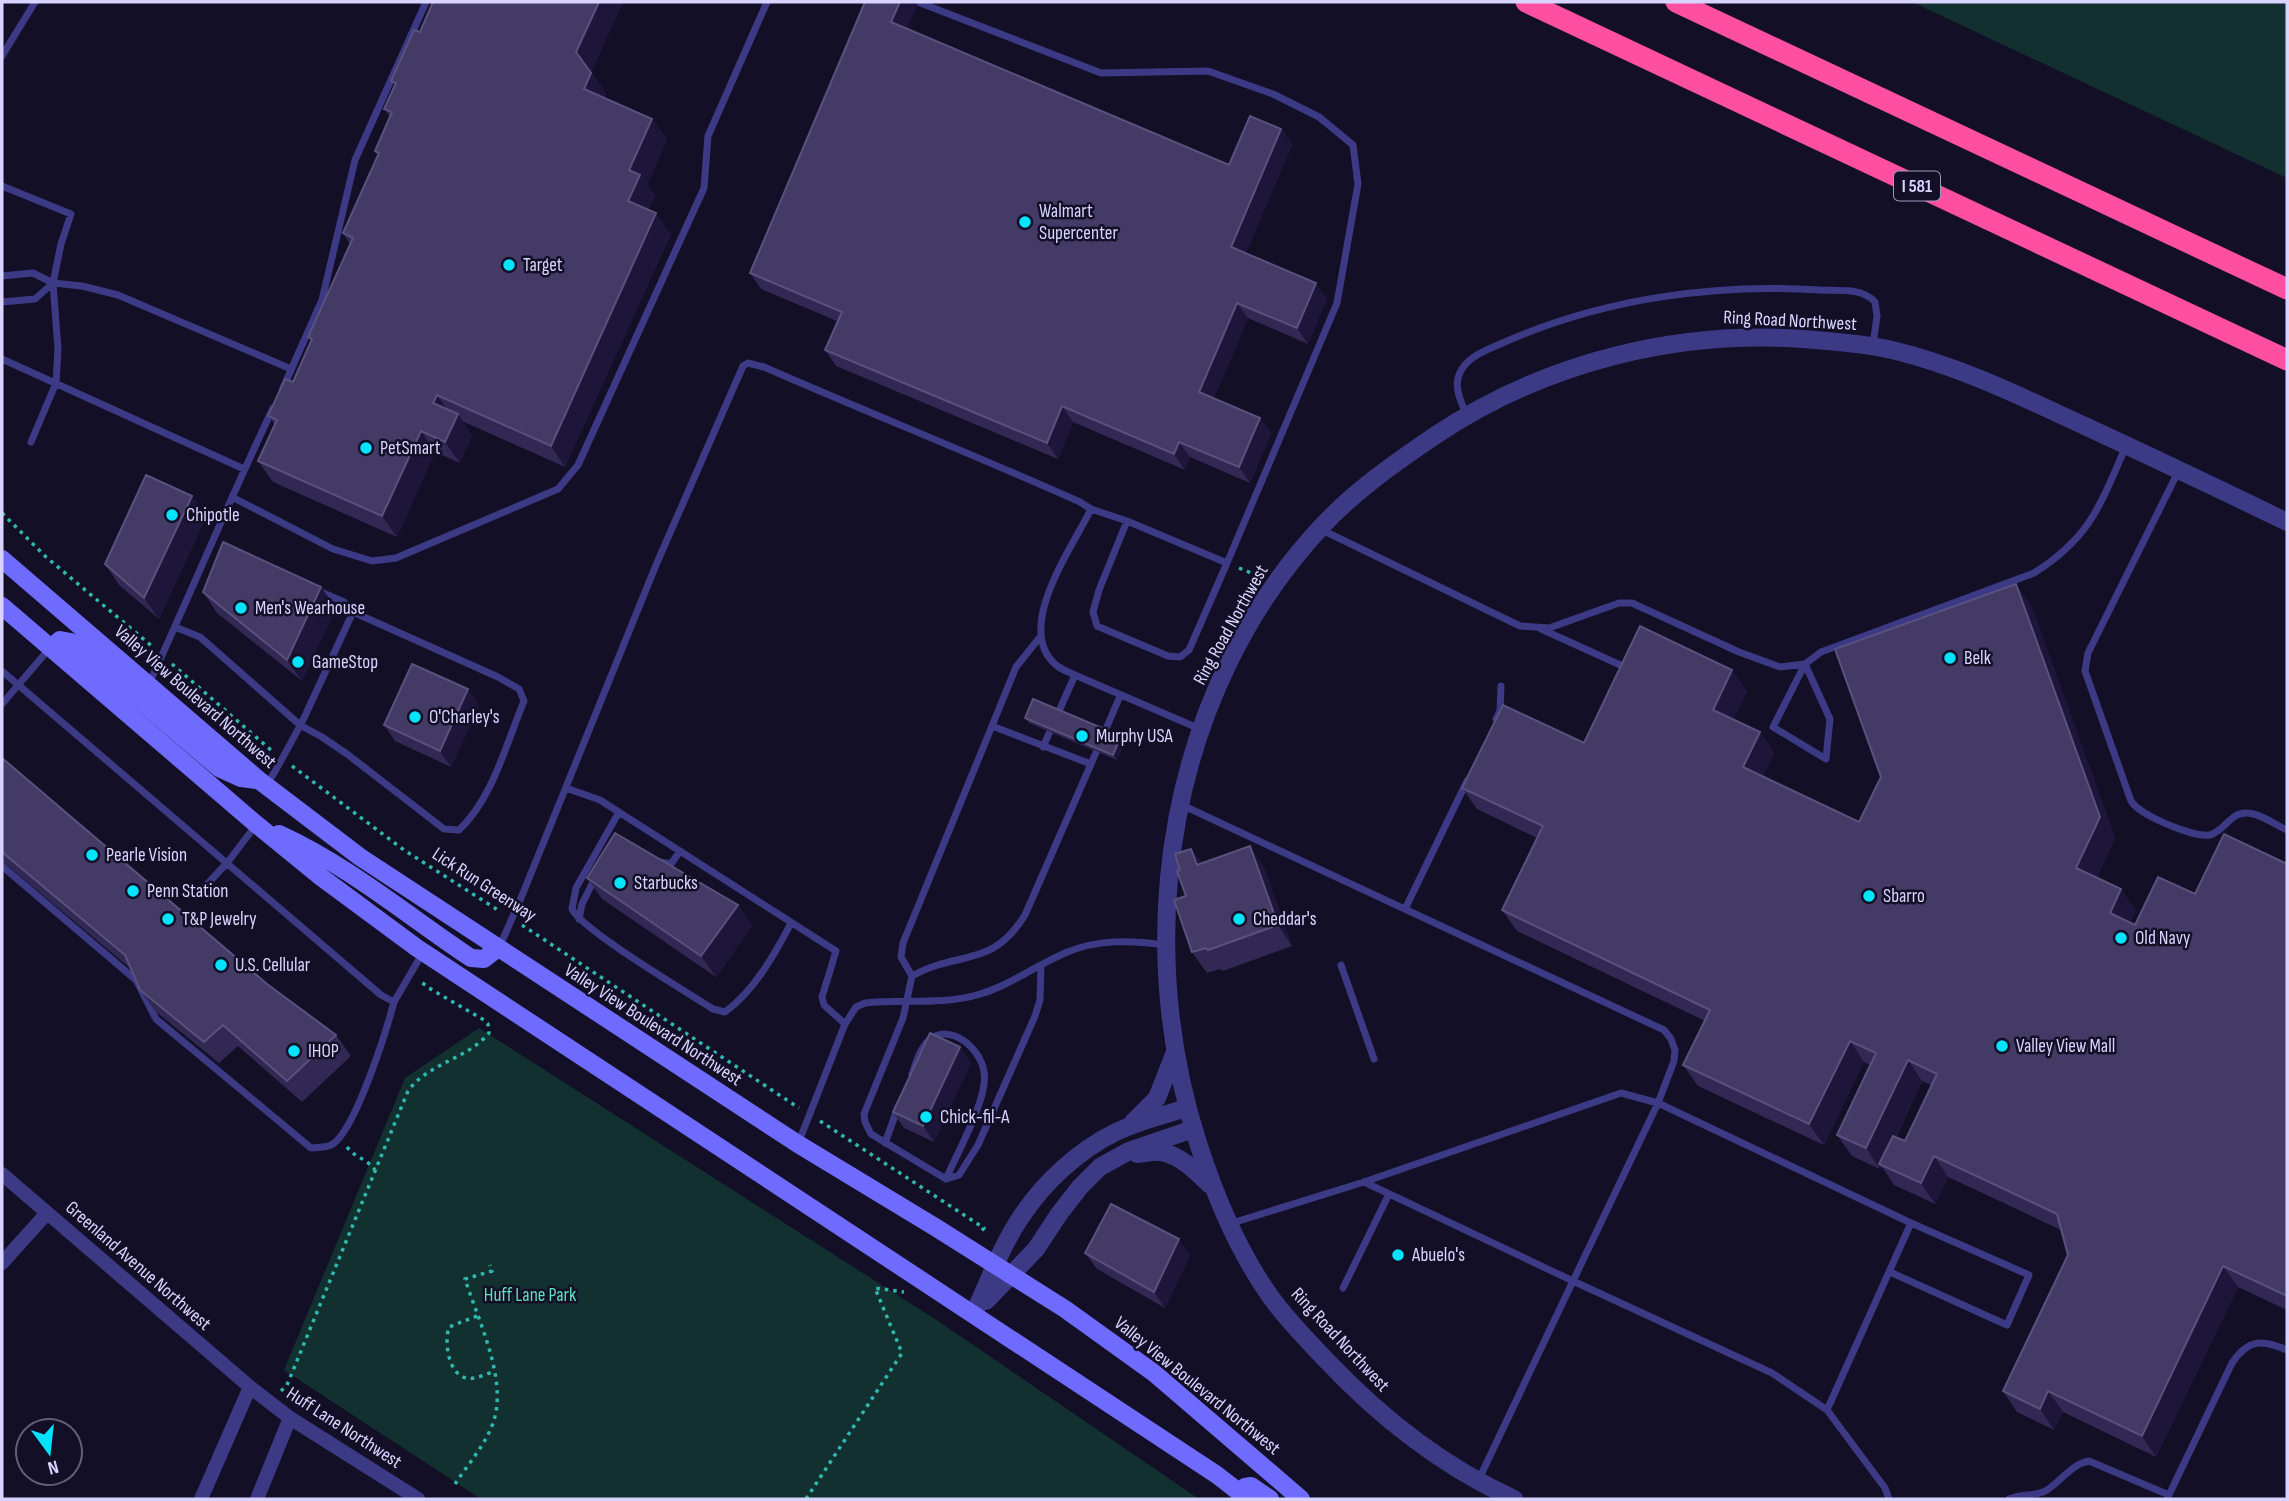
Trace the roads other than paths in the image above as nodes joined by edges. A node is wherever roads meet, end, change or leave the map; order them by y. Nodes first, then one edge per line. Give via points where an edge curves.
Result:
1 (35, 2) edge
2 (426, 2) edge
3 (767, 2) edge
4 (918, 2) edge
5 (1518, 2) edge
6 (1526, 2) edge
7 (1676, 2) edge
8 (1548, 12) junction
9 (2, 56) edge
10 (2, 186) edge
11 (2, 276) edge
12 (53, 283) junction
13 (2287, 289) edge
14 (2, 302) edge
15 (1872, 346) junction
16 (2, 359) edge
17 (2287, 360) edge
18 (292, 369) junction
19 (56, 383) junction
20 (1466, 415) junction
21 (31, 442) dead end
22 (2127, 445) junction
23 (244, 469) junction
24 (2179, 470) junction
25 (232, 496) junction
26 (1091, 509) junction
27 (1127, 521) junction
28 (2287, 522) edge
29 (1319, 529) junction
30 (211, 544) junction
31 (223, 550) edge
32 (2, 559) edge
33 (1227, 563) junction
34 (308, 586) edge
35 (2, 606) edge
36 (353, 612) junction
37 (175, 627) junction
38 (1541, 628) junction
39 (1040, 638) junction
40 (51, 648) junction
41 (1805, 664) junction
42 (1627, 667) edge
43 (2, 671) edge
44 (1076, 676) junction
45 (17, 684) junction
46 (149, 685) junction
47 (1501, 687) dead end
48 (1120, 696) junction
49 (2, 704) edge
50 (300, 725) junction
51 (992, 726) junction
52 (1201, 730) junction
53 (1491, 730) edge
54 (1044, 747) junction
55 (1091, 764) junction
56 (1469, 776) edge
57 (263, 783) junction
58 (566, 788) junction
59 (1179, 804) junction
60 (619, 812) junction
61 (257, 824) junction
62 (2287, 830) edge
63 (681, 851) junction
64 (651, 857) edge
65 (227, 863) junction
66 (2, 866) edge
67 (599, 870) edge
68 (198, 894) dead end
69 (1405, 909) junction
70 (579, 919) junction
71 (791, 923) junction
72 (1165, 945) junction
73 (498, 948) junction
74 (423, 952) junction
75 (1041, 965) junction
76 (1341, 965) dead end
77 (912, 976) junction
78 (908, 1001) junction
79 (394, 1002) junction
80 (845, 1024) junction
81 (1175, 1052) junction
82 (1374, 1059) dead end
83 (907, 1087) edge
84 (902, 1098) edge
85 (1658, 1103) junction
86 (1187, 1108) junction
87 (1123, 1129) junction
88 (1193, 1129) junction
89 (885, 1143) junction
90 (798, 1144) junction
91 (1110, 1161) junction
92 (2, 1174) edge
93 (946, 1179) junction
94 (1364, 1182) junction
95 (1214, 1190) junction
96 (1390, 1194) junction
97 (47, 1213) junction
98 (1911, 1223) junction
99 (1229, 1224) junction
100 (2, 1263) edge
101 (1003, 1270) junction
102 (1889, 1272) junction
103 (1573, 1281) junction
104 (1343, 1288) dead end
105 (974, 1313) junction
106 (2287, 1350) edge
107 (250, 1387) junction
108 (1828, 1410) junction
109 (290, 1418) junction
110 (1478, 1482) junction
111 (1239, 1497) edge
112 (2168, 1497) edge
113 (201, 1499) edge
114 (257, 1499) edge
115 (418, 1499) edge
116 (1270, 1499) edge
117 (1301, 1499) edge
118 (1514, 1499) edge
119 (1889, 1499) edge
120 (2009, 1499) edge

1 - 9 lane
2 - 18 lane via 355,160 322,300
3 - 25 lane via 708,136 704,188 578,466 558,489 396,558 372,561 333,549
4 - 33 lane via 1101,73 1208,71 1273,94 1319,117 1353,145 1358,184 1337,303
5 - 8 highway
6 - 8 highway, I 581
7 - 13 highway
8 - 17 highway, I 581
10 - 12 lane via 71,214
11 - 12 lane via 33,273
12 - 14 lane via 35,299
12 - 18 lane via 118,295
12 - 19 lane
15 - 20 street, Ring Road Northwest via 1767,337 1670,344 1572,367
15 - 20 lane via 1875,302 1860,292 1750,288 1685,294 1569,319 1487,350 1462,368 1457,380
15 - 22 street, Ring Road Northwest via 1986,380
16 - 19 lane
18 - 23 lane
19 - 21 lane
19 - 23 lane
20 - 29 street, Ring Road Northwest via 1376,478
22 - 24 street, Ring Road Northwest
22 - 41 lane via 2089,524 2076,541 2034,573 1821,652
23 - 25 lane
24 - 28 street, Ring Road Northwest
24 - 62 lane via 2088,653 2085,671 2131,801 2140,811 2207,835 2239,814 2249,813
25 - 30 lane
26 - 27 lane
26 - 39 lane via 1048,595
26 - 58 lane via 955,446 748,363 656,565
27 - 33 lane
27 - 33 lane via 1093,612 1097,626 1117,637 1180,657 1189,650
29 - 38 lane via 1520,626
29 - 52 street, Ring Road Northwest via 1283,573 1231,660
30 - 31 lane
30 - 37 lane
32 - 46 main road, Valley View Boulevard Northwest
34 - 36 lane via 344,602
35 - 40 main road
36 - 50 lane
36 - 50 lane via 519,690 524,701 490,784 472,817 459,830 444,828
37 - 46 lane
37 - 50 lane via 200,638
38 - 41 lane via 1632,603 1780,667
38 - 42 lane
39 - 44 lane via 1053,662
39 - 51 lane via 1016,667
40 - 45 lane
40 - 57 main road via 60,640 71,642 219,768
40 - 61 main road
41 - 41 lane via 1830,719 1826,759 1773,727
43 - 45 lane
44 - 48 lane
44 - 54 lane
45 - 49 lane
45 - 65 lane
46 - 57 main road, Valley View Boulevard Northwest
47 - 53 lane via 1500,711
48 - 52 lane
48 - 55 lane
50 - 57 lane
51 - 54 lane
51 - 77 lane via 902,943 901,957
52 - 59 street, Ring Road Northwest
54 - 55 lane
55 - 77 lane via 1015,933 978,955
56 - 69 lane
57 - 73 main road, Valley View Boulevard Northwest via 360,857
58 - 60 lane
58 - 73 lane
59 - 69 lane
59 - 72 street, Ring Road Northwest
60 - 63 lane
60 - 70 lane via 576,888 572,909
61 - 65 lane
61 - 73 main road via 307,847 471,958 484,959
61 - 74 main road
63 - 64 lane via 671,864
63 - 71 lane
65 - 68 lane
65 - 79 lane
66 - 79 lane via 136,980 156,1019 311,1148 330,1146 340,1137 361,1099
67 - 70 lane
69 - 85 lane via 1664,1030 1675,1050
70 - 71 lane via 713,1009 725,1012 740,1002
71 - 80 lane via 836,951 822,997 824,1005
72 - 75 lane via 1091,944
72 - 81 street, Ring Road Northwest
73 - 90 main road, Valley View Boulevard Northwest
74 - 79 lane
74 - 105 main road
75 - 78 lane via 973,996
75 - 93 lane via 1040,1000 983,1133 968,1164 959,1175
76 - 82 lane
77 - 78 lane
78 - 80 lane via 865,1003 856,1007
78 - 89 lane via 864,1114 871,1134
80 - 90 lane
81 - 86 street, Ring Road Northwest
81 - 87 street via 1157,1098
83 - 93 lane via 926,1042 935,1036 948,1033 978,1054 985,1074 982,1092
84 - 89 lane
85 - 94 lane via 1621,1093
85 - 98 lane
85 - 103 lane
86 - 87 street
86 - 88 street, Ring Road Northwest
87 - 101 street via 1091,1147 1037,1195 1020,1218
88 - 91 street
88 - 95 street, Ring Road Northwest
89 - 93 lane
90 - 101 main road, Valley View Boulevard Northwest
91 - 95 street via 1161,1152 1195,1170
91 - 101 street via 1080,1187 1036,1250
92 - 97 street, Greenland Avenue Northwest
94 - 96 lane
94 - 99 lane
95 - 99 street, Ring Road Northwest
96 - 103 lane
96 - 104 lane
97 - 100 street
97 - 107 street, Greenland Avenue Northwest
98 - 102 lane
98 - 102 lane via 2029,1275 2007,1325
99 - 110 street, Ring Road Northwest via 1275,1303 1347,1382 1392,1424
101 - 105 street
101 - 117 main road, Valley View Boulevard Northwest via 1154,1373
102 - 108 lane
103 - 108 lane via 1772,1373
103 - 110 lane
105 - 111 main road
106 - 112 lane via 2258,1342 2240,1350
107 - 109 street, Huff Lane Northwest
107 - 113 street
108 - 119 lane
109 - 114 street
109 - 115 street, Huff Lane Northwest
110 - 118 street, Ring Road Northwest
111 - 116 main road via 1251,1486
112 - 120 lane via 2089,1461 2047,1490

